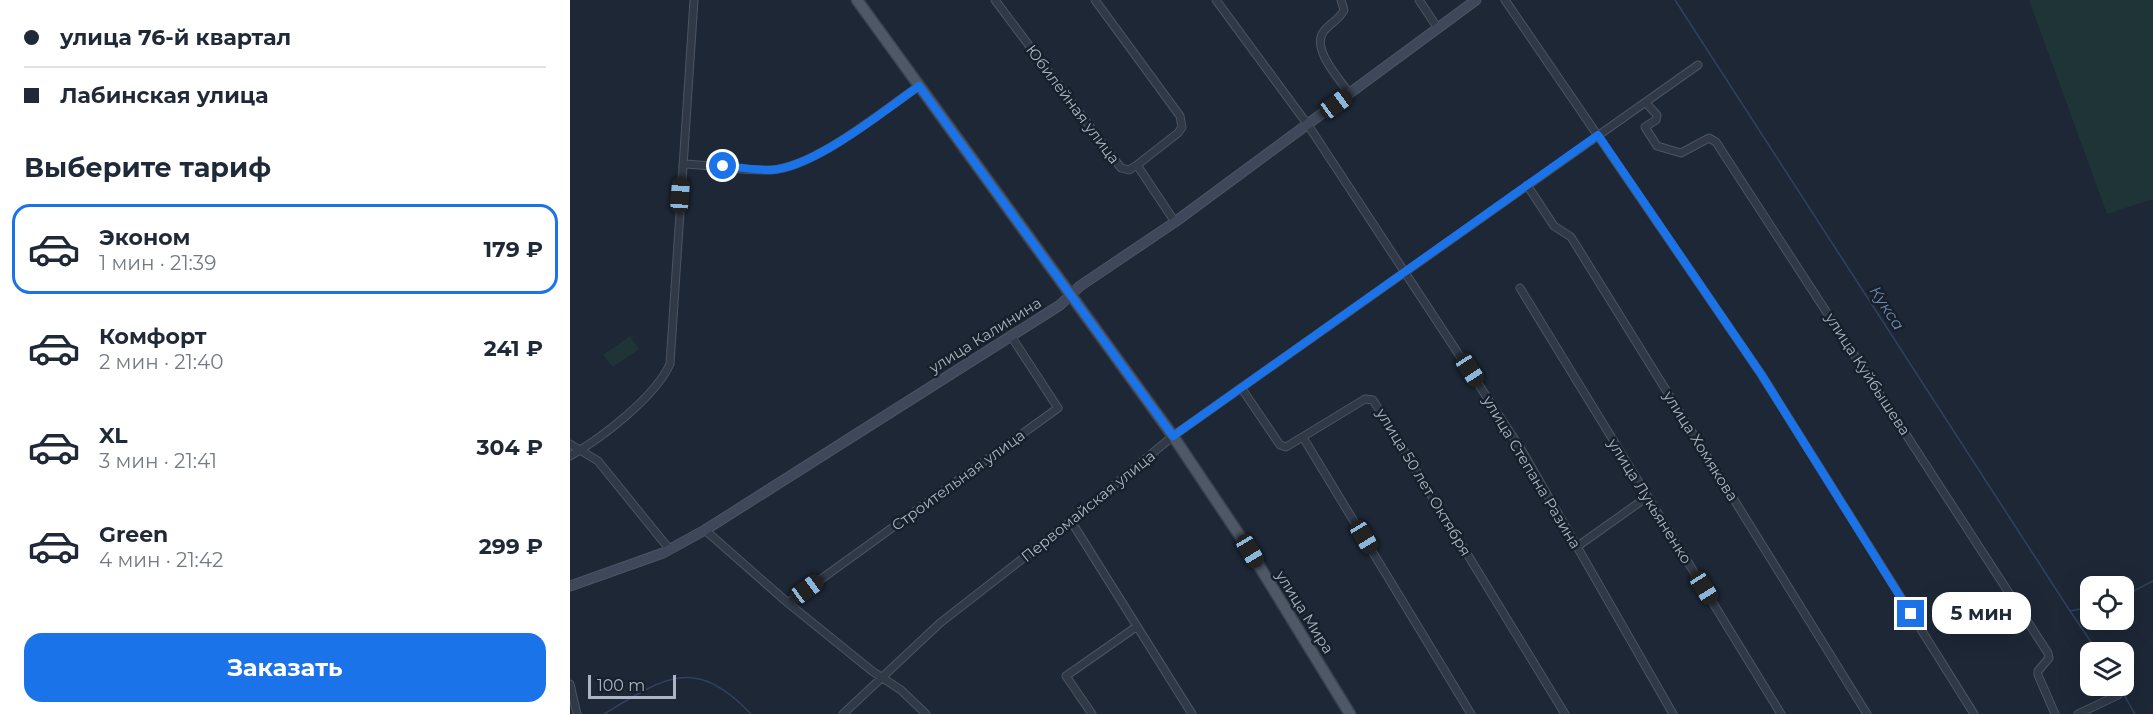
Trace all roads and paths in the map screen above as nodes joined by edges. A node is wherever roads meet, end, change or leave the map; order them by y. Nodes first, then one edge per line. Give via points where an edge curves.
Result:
1 (694, 0) edge
2 (857, 0) edge
3 (995, 0) edge
4 (1095, 0) edge
5 (1216, 0) edge
6 (1341, 0) edge
7 (1419, 0) edge
8 (1476, 0) edge
9 (1505, 0) edge
10 (1437, 27) junction
11 (1698, 65) dead end
12 (919, 86) junction
13 (1350, 94) junction
14 (1646, 103) junction
15 (1308, 125) junction
16 (1598, 135) junction
17 (683, 164) junction
18 (1137, 165) junction
19 (1527, 185) junction
20 (1175, 222) junction
21 (1405, 271) junction
22 (1520, 288) dead end
23 (1071, 295) junction
24 (1011, 336) junction
25 (1242, 389) junction
26 (1173, 436) junction
27 (1304, 439) junction
28 (570, 444) edge
29 (580, 451) junction
30 (570, 456) edge
31 (1647, 496) junction
32 (1071, 521) junction
33 (705, 530) junction
34 (1578, 546) junction
35 (670, 550) junction
36 (570, 586) edge
37 (788, 603) junction
38 (1136, 627) junction
39 (882, 677) junction
40 (570, 684) edge
41 (2116, 696) edge
42 (577, 714) edge
43 (843, 714) edge
44 (926, 714) edge
45 (1092, 714) edge
46 (1192, 714) edge
47 (1350, 714) edge
48 (1471, 714) edge
49 (1565, 714) edge
50 (1673, 714) edge
51 (1781, 714) edge
52 (1867, 714) edge
53 (1974, 714) edge
54 (2055, 714) edge
55 (2078, 714) edge

1 - 17 street
2 - 12 main road, улица Мира
3 - 18 street, Юбилейная улица via 1121,168 1129,170
4 - 18 street via 1180,116 1182,127 1178,133
5 - 15 street, улица Степана Разина
6 - 13 street via 1341,16 1323,32 1320,42
7 - 10 street
8 - 10 street, улица Калинина
9 - 16 street
10 - 13 street, улица Калинина
11 - 14 street, Первомайская улица
12 - 17 street via 846,138 794,165 771,170
12 - 23 main road, улица Мира
13 - 15 street, улица Калинина
14 - 16 street, Первомайская улица
14 - 54 street, улица Куйбышева via 1657,115 1645,127 1657,146 1681,153 1709,138 1716,142 2048,653 2038,675
15 - 20 street, улица Калинина
15 - 21 street, улица Степана Разина
16 - 19 street, Первомайская улица
16 - 53 street via 1761,374
17 - 29 street via 670,364 647,397
18 - 20 street, Юбилейная улица
19 - 21 street, Первомайская улица
19 - 52 street, улица Хомякова via 1554,226 1570,237
20 - 23 street, улица Калинина
21 - 25 street, Первомайская улица
21 - 34 street, улица Степана Разина via 1521,449
22 - 31 street, улица Лукьяненко
23 - 24 street, улица Калинина
23 - 26 main road, улица Мира
24 - 33 street, улица Калинина
24 - 37 street, Строительная улица via 1058,408
25 - 26 street, Первомайская улица
25 - 27 street, улица 50 лет Октября via 1280,445 1286,447
26 - 32 street, Первомайская улица
26 - 47 main road, улица Мира via 1250,551
27 - 48 street
27 - 49 street, улица 50 лет Октября via 1365,399 1378,406
28 - 29 street
29 - 30 street
29 - 35 street via 598,461
31 - 34 street
31 - 51 street, улица Лукьяненко
32 - 38 street
32 - 39 street, Первомайская улица via 940,623
33 - 35 street, улица Калинина
33 - 37 street
34 - 50 street, улица Степана Разина
35 - 36 street, улица Калинина
37 - 39 street
38 - 45 street via 1066,676
38 - 46 street
39 - 43 street, Первомайская улица
39 - 44 street
40 - 42 street
41 - 55 street

